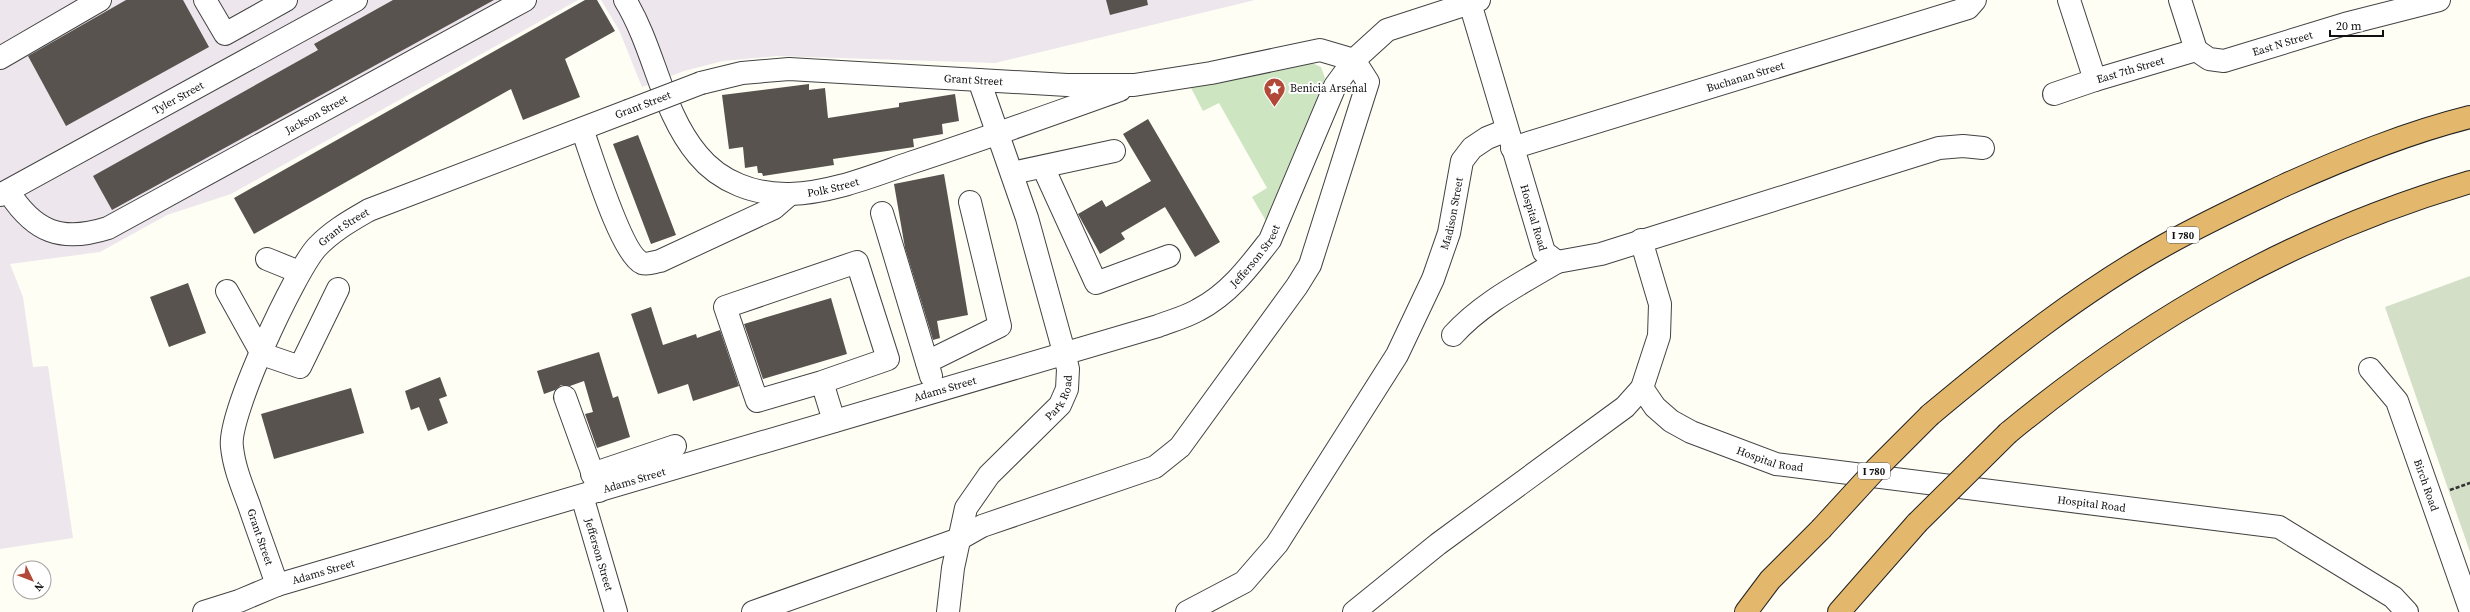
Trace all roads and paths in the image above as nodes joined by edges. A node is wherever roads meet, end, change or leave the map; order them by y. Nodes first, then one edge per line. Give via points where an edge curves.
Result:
1 (100, 0) edge
2 (206, 0) edge
3 (286, 0) edge
4 (356, 0) edge
5 (525, 0) edge
6 (625, 0) edge
7 (1975, 0) edge
8 (2069, 0) edge
9 (2180, 0) edge
10 (2439, 0) edge
11 (1474, 2) edge
12 (253, 8) edge
13 (2196, 50) junction
14 (0, 58) edge
15 (1354, 60) junction
16 (979, 80) junction
17 (2095, 80) junction
18 (1134, 85) junction
19 (2054, 94) dead end
20 (2470, 118) edge
21 (582, 128) junction
22 (999, 134) junction
23 (1509, 139) junction
24 (1982, 148) dead end
25 (1114, 151) dead end
26 (1043, 166) junction
27 (1012, 173) junction
28 (2470, 182) edge
29 (4, 193) edge
30 (789, 194) junction
31 (970, 202) dead end
32 (882, 213) dead end
33 (1641, 240) junction
34 (1169, 256) dead end
35 (267, 259) dead end
36 (1557, 262) junction
37 (299, 272) junction
38 (338, 289) dead end
39 (227, 291) dead end
40 (1453, 335) dead end
41 (1064, 352) junction
42 (262, 354) junction
43 (927, 362) junction
44 (2370, 369) dead end
45 (822, 382) junction
46 (1642, 388) junction
47 (936, 391) junction
48 (565, 397) dead end
49 (834, 421) junction
50 (675, 446) dead end
51 (591, 487) junction
52 (1820, 529) junction
53 (959, 540) junction
54 (277, 585) junction
55 (232, 606) edge
56 (2470, 609) edge
57 (204, 612) edge
58 (616, 612) edge
59 (753, 612) edge
60 (948, 612) edge
61 (1187, 612) edge
62 (1354, 612) edge
63 (1746, 612) edge
64 (1765, 612) edge
65 (1839, 612) edge
66 (2407, 612) edge

1 - 14 street
2 - 12 street via 225,34
3 - 12 street
4 - 29 street, Tyler Street
5 - 29 street, Jackson Street via 108,228 76,235 47,230 30,220
6 - 30 street, Polk Street via 679,128 698,156 726,180 755,190
7 - 23 street, Buchanan Street via 1968,8
8 - 17 street, East 7th Street
9 - 13 street
10 - 13 street, East N Street via 2345,24 2224,61 2209,59
11 - 15 street, Jefferson Street via 1387,30
11 - 23 street, Hospital Road
13 - 17 street, East 7th Street
15 - 18 street, Grant Street via 1320,50 1211,73
15 - 41 street, Jefferson Street via 1335,86 1270,240 1230,288 1198,310 1158,326
15 - 53 street via 1368,82 1310,265 1180,447 1155,467 982,526
16 - 18 street, Grant Street via 1067,85
16 - 21 street, Grant Street, bridge via 789,69 742,73 700,83
16 - 22 street, Park Road
17 - 19 street
18 - 22 street, Polk Street
20 - 52 highway, I 780, bridge via 2436,126 2349,156 2226,212 2164,245 2073,303 1992,362 1930,415
21 - 30 street via 619,230 628,247 641,262 648,264 660,261 774,208
21 - 37 street, Grant Street via 369,210 338,227 317,247
22 - 27 street, Park Road
22 - 30 street, Polk Street via 827,190
23 - 36 street, Hospital Road via 1544,252
23 - 61 street, Madison Street via 1487,138 1472,148 1462,161 1449,233 1433,279 1415,317 1397,354 1277,544 1244,582
24 - 33 street via 1939,148
25 - 26 street
26 - 27 street
26 - 34 street via 1096,284
27 - 41 street, Park Road
28 - 65 highway, bridge via 2429,194 2296,246 2224,283 2128,342 2059,391 2008,433 1917,523
31 - 43 street via 1000,326
32 - 43 street
33 - 36 street, Hospital Road via 1602,254
33 - 46 street via 1660,304 1657,343
35 - 37 street
36 - 40 street via 1499,296 1467,319
37 - 42 street, Grant Street
38 - 42 street via 300,368
39 - 42 street
41 - 47 street, Adams Street
41 - 53 street, Park Road via 1068,370 1067,389 1060,405 976,491 966,508
42 - 54 street, Grant Street via 240,400 231,431 232,447 238,475
43 - 47 street
44 - 56 street, Birch Road via 2397,401
45 - 45 street via 888,359 857,262 725,307 757,400
45 - 49 street
46 - 62 street via 1625,407 1438,544
46 - 66 street, Hospital Road via 1655,407 1691,432 1776,464 2279,527 2393,597
47 - 49 street, Adams Street
48 - 51 street, Jefferson Street
49 - 51 street, Adams Street
50 - 51 street
51 - 54 street, Adams Street
51 - 58 street, Jefferson Street
52 - 63 highway via 1770,580
52 - 64 highway, I 780
53 - 59 street
53 - 60 street, Park Road
54 - 55 street, Adams Street
55 - 57 street, Adams Street

